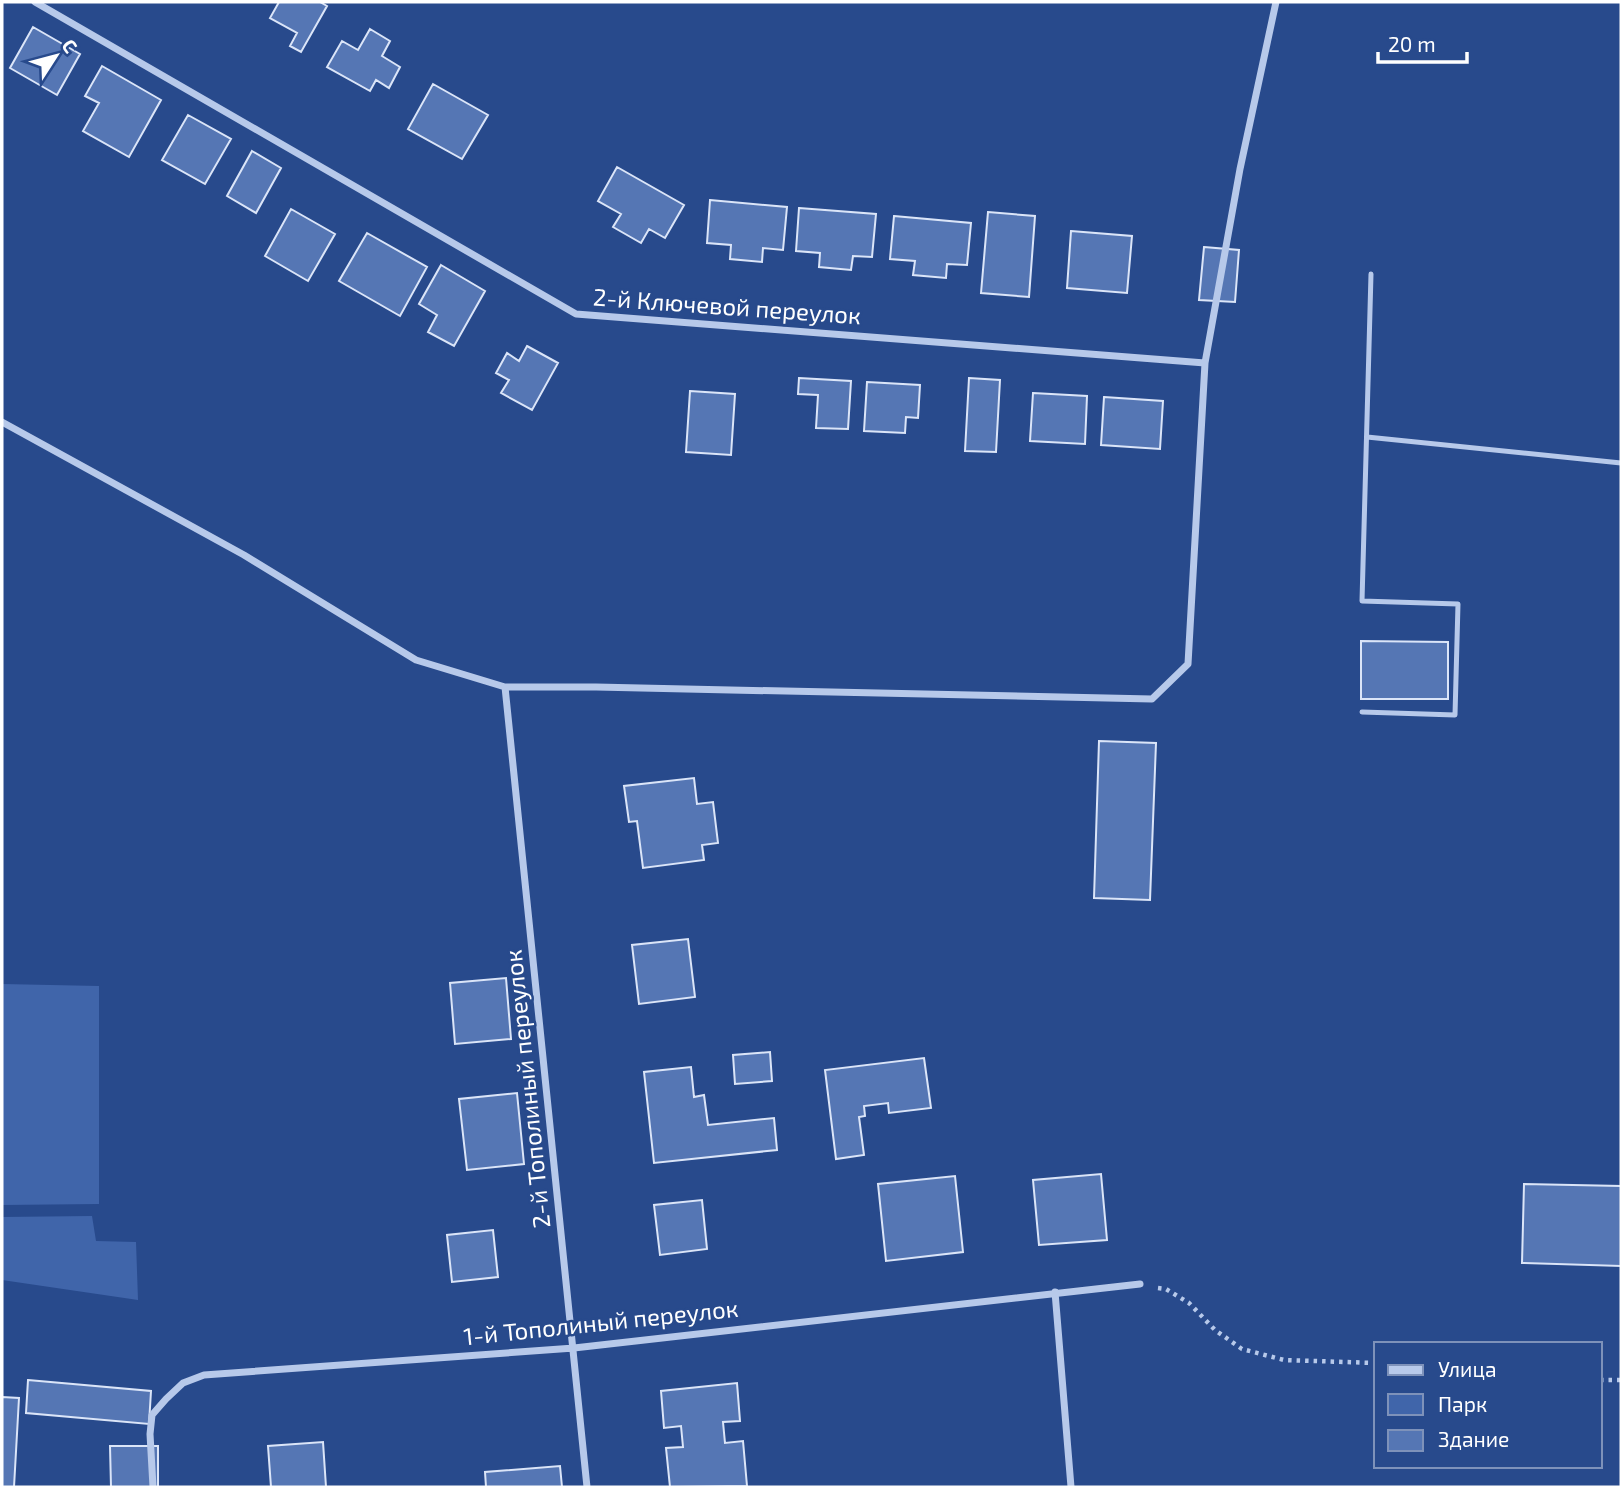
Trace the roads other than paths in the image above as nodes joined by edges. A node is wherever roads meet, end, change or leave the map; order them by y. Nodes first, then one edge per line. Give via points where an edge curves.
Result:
1 (35, 2) edge
2 (1276, 2) edge
3 (1371, 274) dead end
4 (1205, 363) junction
5 (2, 422) edge
6 (1367, 438) junction
7 (1621, 463) edge
8 (505, 687) junction
9 (1362, 712) dead end
10 (1140, 1284) road end
11 (1055, 1292) junction
12 (574, 1348) junction
13 (153, 1487) edge
14 (587, 1487) edge
15 (1071, 1487) edge

1 - 4 street, 2-й Ключевой переулок via 576,314
2 - 4 street
3 - 6 lane
4 - 8 street via 1188,664 1152,699
5 - 8 street via 244,555 416,660
6 - 7 lane
6 - 9 lane via 1362,601 1458,604 1455,715
8 - 12 street, 2-й Тополиный переулок
10 - 11 street, 1-й Тополиный переулок
11 - 12 street, 1-й Тополиный переулок
11 - 15 street
12 - 13 street, 1-й Тополиный переулок via 204,1375 183,1383 152,1415
12 - 14 street, 2-й Тополиный переулок

